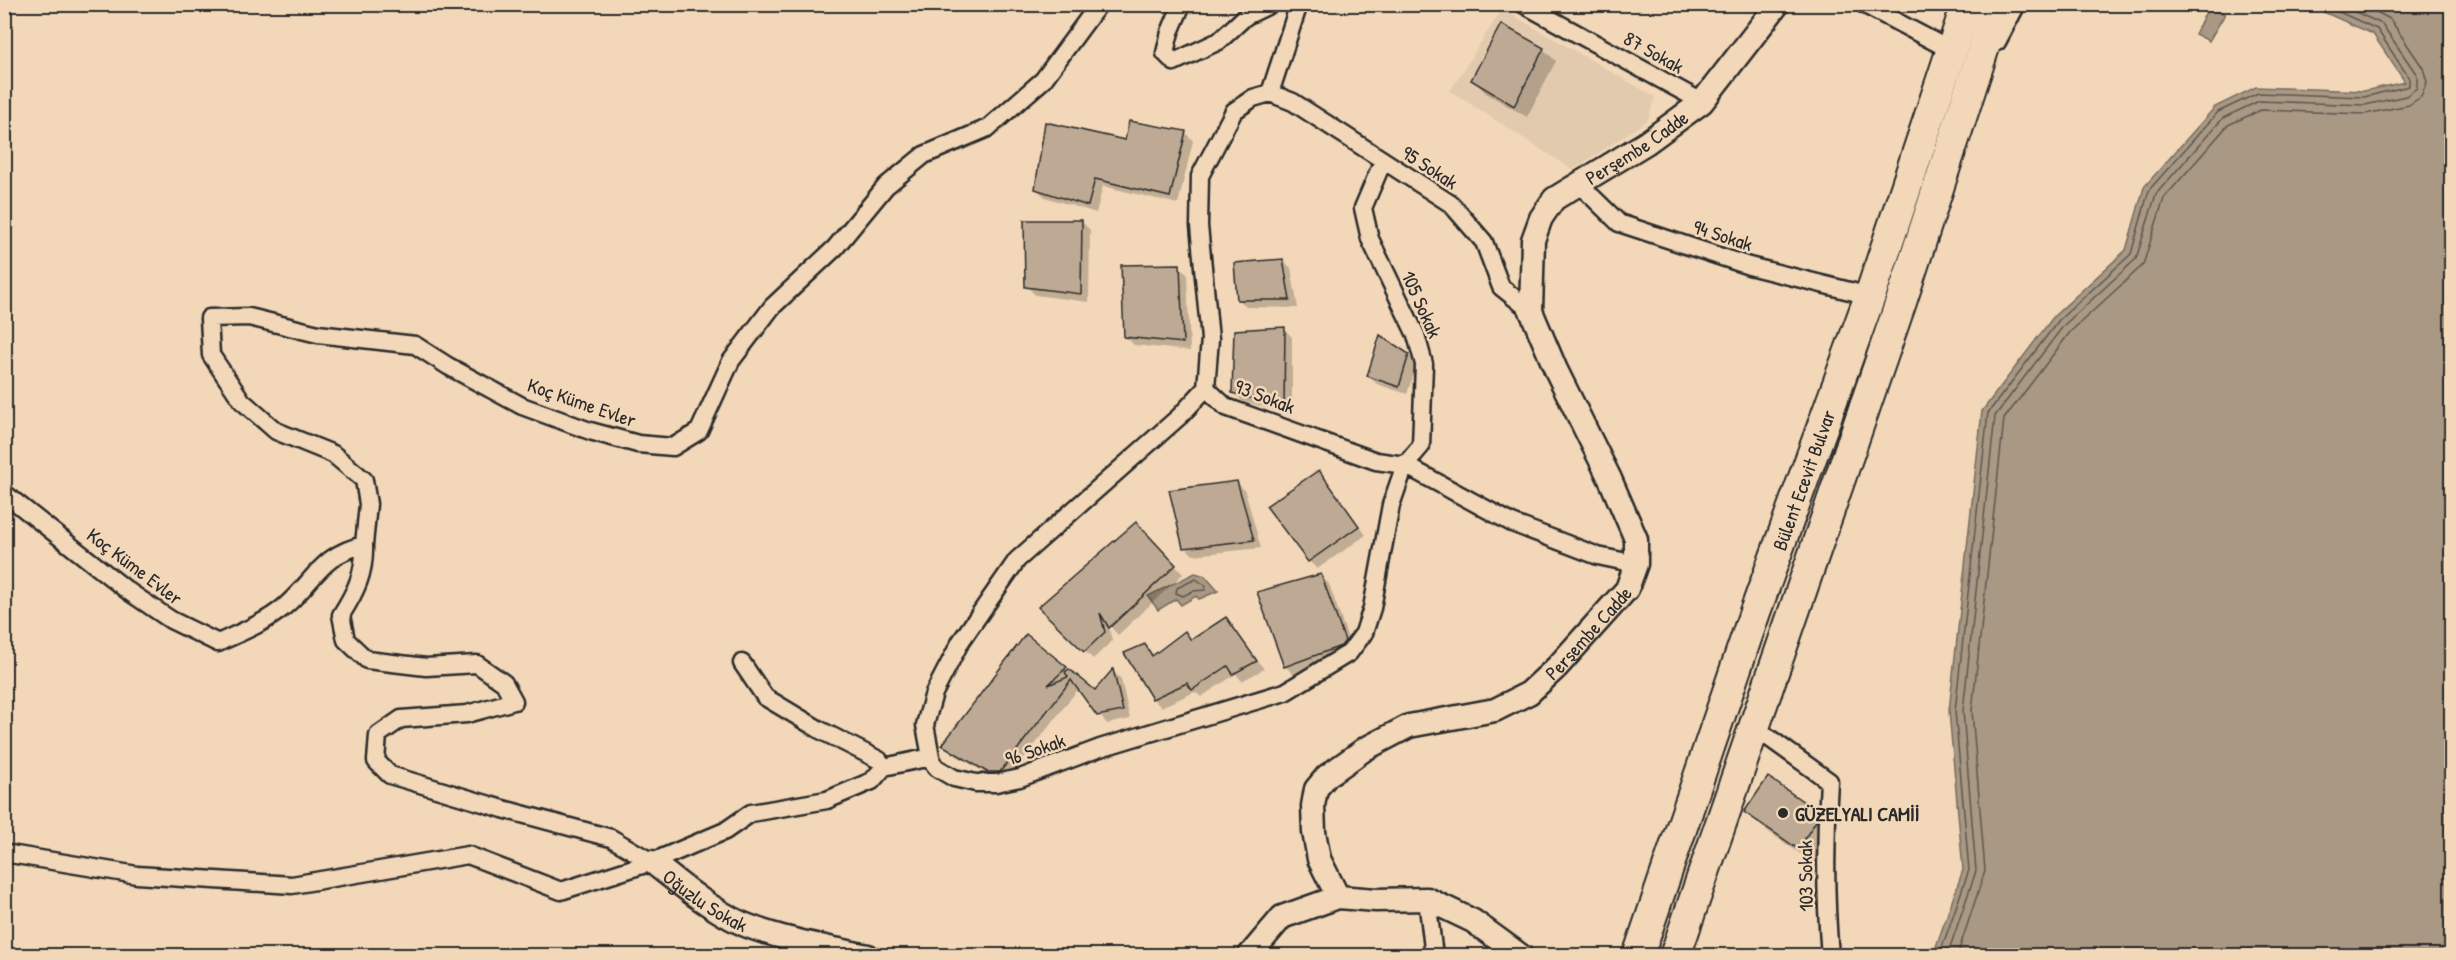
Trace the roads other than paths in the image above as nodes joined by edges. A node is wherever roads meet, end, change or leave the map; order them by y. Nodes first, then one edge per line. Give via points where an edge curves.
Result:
1 (1099, 4) edge
2 (1182, 4) edge
3 (1271, 4) edge
4 (1299, 4) edge
5 (1523, 4) edge
6 (1778, 4) edge
7 (1863, 4) edge
8 (1967, 4) edge
9 (1998, 4) edge
10 (2017, 4) edge
11 (1954, 52) junction
12 (1270, 93) junction
13 (1702, 102) junction
14 (1962, 109) junction
15 (1383, 161) junction
16 (1578, 183) junction
17 (1870, 296) junction
18 (1531, 311) junction
19 (1206, 388) junction
20 (1405, 465) junction
21 (4, 493) edge
22 (364, 545) junction
23 (1636, 564) junction
24 (742, 663) dead end
25 (1754, 727) junction
26 (931, 757) junction
27 (884, 767) junction
28 (4, 853) edge
29 (652, 862) junction
30 (1338, 897) junction
31 (1427, 899) junction
32 (868, 956) edge
33 (1249, 956) edge
34 (1434, 956) edge
35 (1521, 956) edge
36 (1638, 956) edge
37 (1675, 956) edge
38 (1830, 956) edge

1 - 22 street, Koç Küme Evler via 1043,80 987,128 924,155 886,186 835,248 772,307 731,361 699,431 673,447 638,444 590,431 522,406 415,345 318,334 249,317 209,318 211,355 242,401 276,432 333,454 364,480 368,504
2 - 3 street via 1166,53 1174,62 1219,41 1246,16
4 - 12 street
5 - 13 street, 87 Sokak
6 - 13 main road, Perşembe Cadde
7 - 11 street
8 - 11 highway, Bülent Ecevit Bulvar
9 - 14 highway, Bülent Ecevit Bulvar
10 - 14 street
11 - 17 highway, Bülent Ecevit Bulvar
12 - 15 street, 95 Sokak via 1293,102
12 - 19 street, 93 Sokak via 1253,98 1234,111 1200,176 1199,226 1210,339
13 - 16 main road, Perşembe Cadde via 1646,143
14 - 25 highway, Bülent Ecevit Bulvar via 1901,302
15 - 18 street, 95 Sokak via 1451,204 1484,242 1501,287
15 - 20 street, 105 Sokak via 1363,208 1370,239 1416,335 1424,364 1421,446
16 - 17 street, 94 Sokak via 1619,223 1749,266
16 - 18 main road, Perşembe Cadde via 1554,199 1541,218 1533,240
17 - 36 highway, Bülent Ecevit Bulvar via 1755,612
18 - 23 main road, Perşembe Cadde via 1636,539
19 - 20 street, 93 Sokak via 1226,407 1376,461
19 - 26 street via 1180,416 1017,560 961,641 934,693 925,725
20 - 23 street, 93 Sokak via 1512,523 1598,556
20 - 26 street, 96 Sokak via 1391,505 1364,633 1349,653 1322,672 1285,692 1100,748 1020,778 986,783 954,778 937,768
21 - 22 street, Koç Küme Evler via 128,591 171,620 218,643 256,626 285,606 323,563 347,549
22 - 29 street, Koç Küme Evler via 364,568 341,615 346,640 367,660 426,668 477,664 504,683 514,701 467,714 401,719 378,735 376,761 390,775 611,838
23 - 30 main road, Perşembe Cadde via 1627,589 1529,693 1495,710 1409,726 1365,749 1327,776 1316,789 1314,832 1319,859
24 - 27 street via 765,697 820,730 869,752
25 - 37 highway, Bülent Ecevit Bulvar
25 - 38 street, 103 Sokak via 1829,781 1825,844
26 - 27 street
27 - 29 street via 872,781 827,800 752,813 725,831
28 - 29 street via 137,875 292,885 468,855 561,891
29 - 32 main road, Oğuzlu Sokak via 694,895 743,924
30 - 31 main road
30 - 33 main road via 1282,917
31 - 34 street
31 - 35 main road via 1473,921

